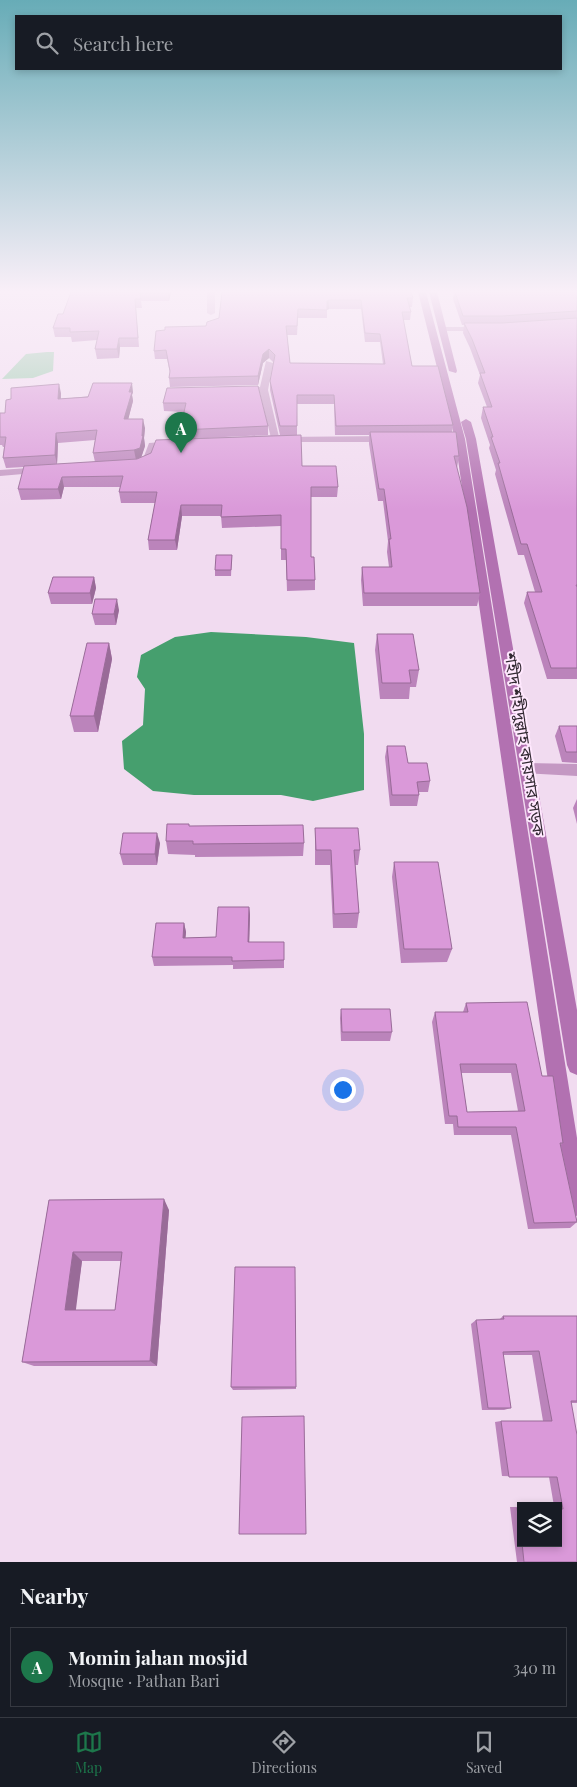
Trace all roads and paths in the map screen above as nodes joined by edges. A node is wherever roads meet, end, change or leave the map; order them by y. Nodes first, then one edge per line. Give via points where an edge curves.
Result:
1 (269, 365) edge
2 (441, 365) edge
3 (448, 365) edge
4 (224, 390) edge
5 (264, 390) junction
6 (404, 439) edge
7 (461, 439) junction
8 (188, 443) edge
9 (128, 466) edge
10 (51, 470) edge
11 (0, 473) edge
12 (527, 769) junction
13 (577, 770) edge
14 (577, 1065) edge
15 (577, 1205) edge

1 - 5 street
2 - 7 main road, শহীদ শহীদুল্লাহ কায়সার সড়ক
3 - 7 main road, শহীদ শহীদুল্লাহ কায়সার সড়ক
4 - 5 street
5 - 6 street via 270,440
7 - 12 main road, শহীদ শহীদুল্লাহ কায়সার সড়ক
7 - 15 main road, শহীদ শহীদুল্লাহ কায়সার সড়ক
8 - 9 street via 152,445 147,461
10 - 11 street
12 - 13 street
12 - 14 main road, শহীদ শহীদুল্লাহ কায়সার সড়ক

